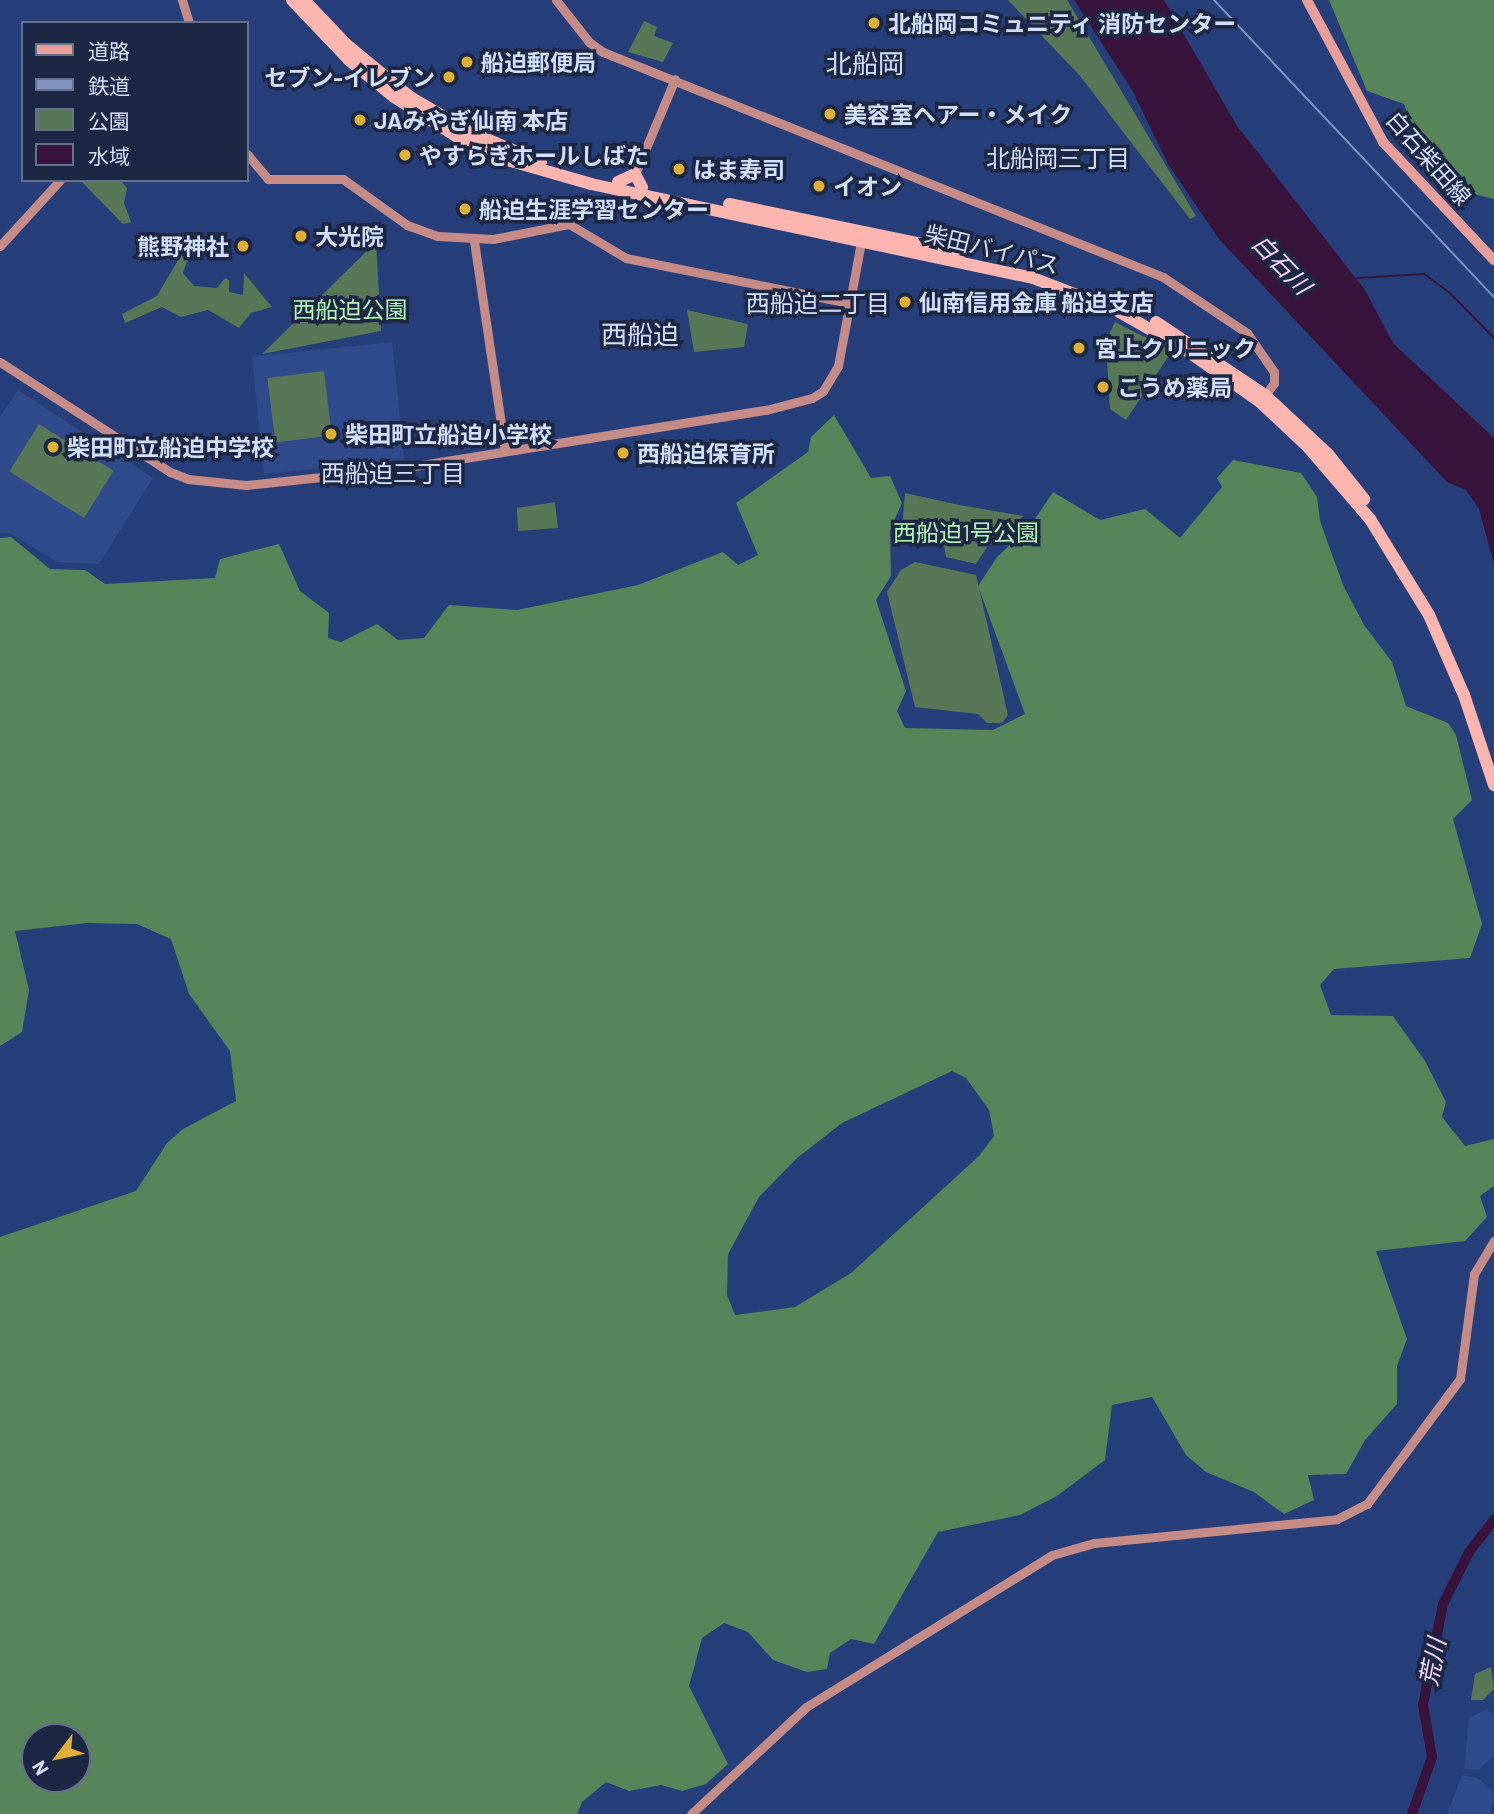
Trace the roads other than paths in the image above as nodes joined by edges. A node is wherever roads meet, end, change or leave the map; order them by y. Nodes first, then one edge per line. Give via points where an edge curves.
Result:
1 (182, 0) edge
2 (292, 0) edge
3 (304, 0) edge
4 (556, 0) edge
5 (1307, 0) edge
6 (188, 21) edge
7 (675, 79) junction
8 (248, 156) edge
9 (635, 174) junction
10 (58, 182) edge
11 (618, 183) junction
12 (642, 187) junction
13 (862, 235) junction
14 (474, 241) junction
15 (0, 246) edge
16 (1494, 260) edge
17 (849, 303) junction
18 (0, 362) edge
19 (1262, 399) junction
20 (505, 450) junction
21 (1490, 755) edge
22 (1494, 785) edge
23 (1494, 1241) edge
24 (691, 1814) edge

1 - 6 street
2 - 13 highway, 柴田バイパス via 349,60 394,97 456,136 511,161 592,184
3 - 11 highway, 柴田バイパス via 383,77 444,119 528,158
4 - 7 street via 596,48
5 - 16 main road, 白石柴田線 via 1383,142
7 - 9 street
7 - 19 street via 1163,277 1247,333 1274,372
8 - 14 street via 268,179 343,179 407,225
9 - 11 highway
9 - 12 highway
10 - 15 street
11 - 12 highway, 柴田バイパス
12 - 13 highway, 柴田バイパス
13 - 17 street
13 - 19 highway, 柴田バイパス via 1007,263 1091,291 1188,340
14 - 17 street via 569,224 626,258
14 - 20 street
17 - 20 street via 834,378 804,402
18 - 20 street via 170,472 209,483 280,483
19 - 21 highway, 柴田バイパス via 1328,454 1398,546 1454,648
21 - 22 highway, 柴田バイパス
23 - 24 street via 1474,1275 1460,1379 1367,1504 1337,1519 1094,1543 1052,1555 806,1707

